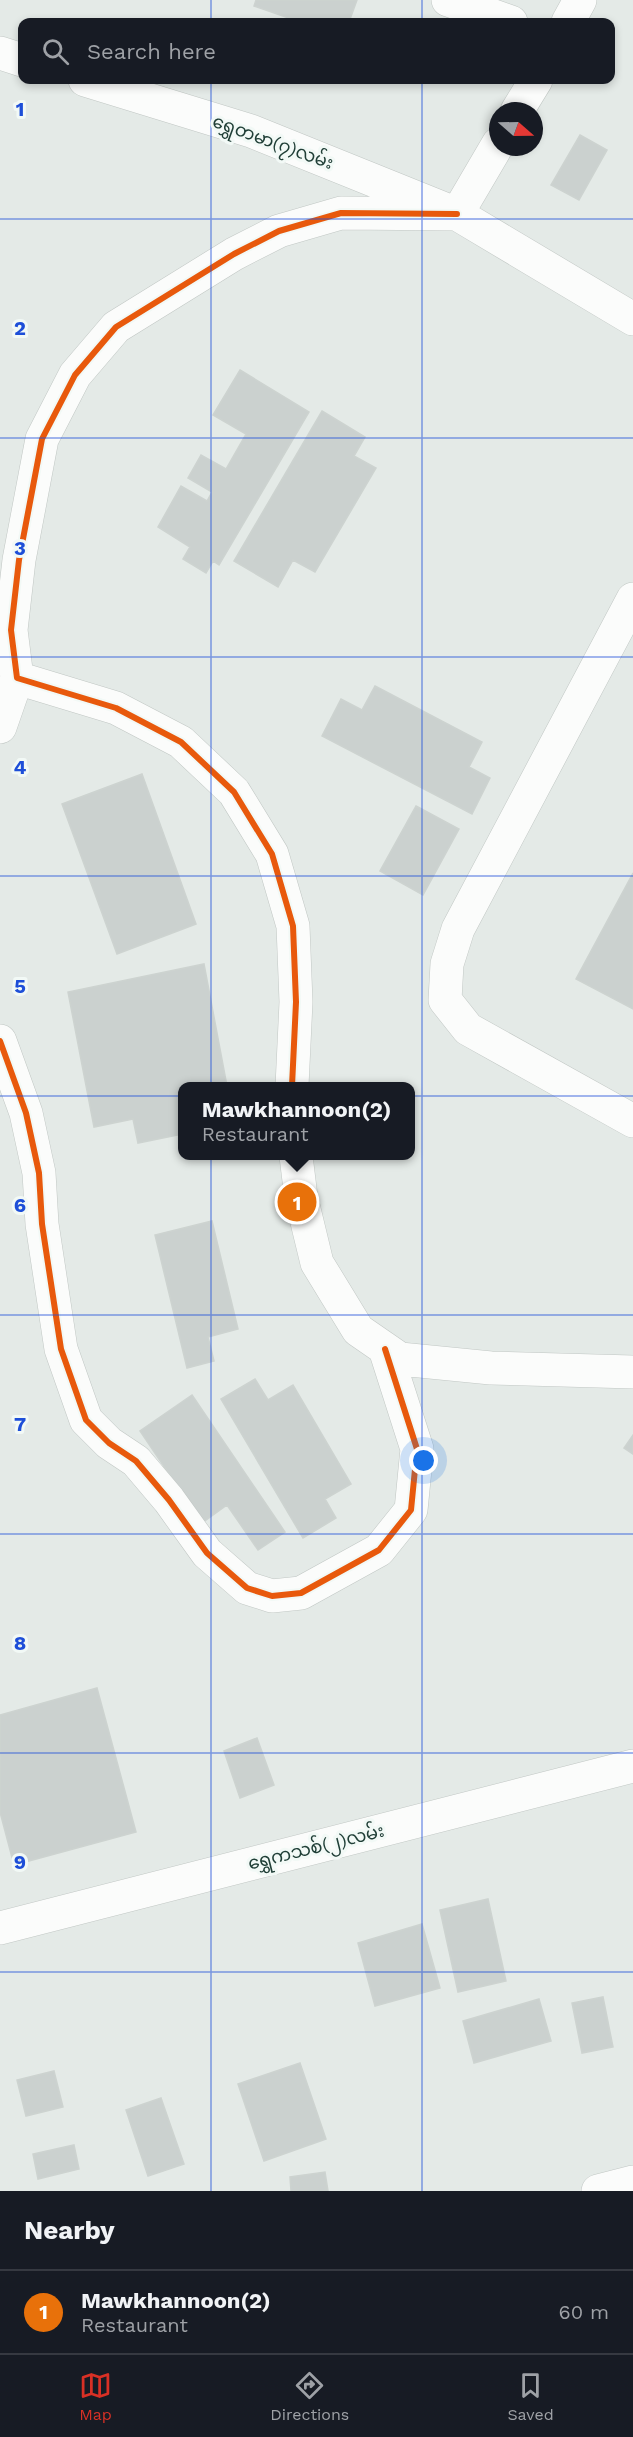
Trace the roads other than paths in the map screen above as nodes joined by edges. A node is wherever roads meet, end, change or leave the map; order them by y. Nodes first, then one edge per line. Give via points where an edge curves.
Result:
1 (448, 0) edge
2 (580, 0) edge
3 (500, 18) edge
4 (570, 18) edge
5 (0, 53) edge
6 (18, 59) edge
7 (98, 84) edge
8 (534, 84) edge
9 (523, 102) edge
10 (491, 156) edge
11 (457, 214) junction
12 (633, 319) edge
13 (633, 599) edge
14 (5, 628) edge
15 (17, 678) junction
16 (0, 727) edge
17 (0, 1041) edge
18 (292, 1082) edge
19 (633, 1121) edge
20 (297, 1160) edge
21 (385, 1349) junction
22 (633, 1372) edge
23 (633, 1766) edge
24 (0, 1928) edge
25 (633, 2182) edge
26 (598, 2191) edge

1 - 3 street
2 - 4 street
5 - 6 street
7 - 11 street, ရွှေတမာ(၇)လမ်း via 251,131
8 - 9 street
10 - 11 street
11 - 12 street, ရွှေတမာ(၇)လမ်း
11 - 14 street via 340,213 279,231 234,254 116,327 75,375 42,439
13 - 19 street via 458,929 447,964 445,1000 468,1029
14 - 15 street
15 - 16 street
15 - 18 street via 116,708 181,742 234,792 272,854 293,926 296,1002
17 - 21 street via 26,1113 39,1173 42,1224 62,1349 86,1420 109,1443 136,1461 207,1553 247,1588 272,1596 301,1593 379,1550 411,1510 417,1449
20 - 21 street via 317,1263 358,1330
21 - 22 street via 400,1359 491,1368
23 - 24 street, ရွှေကသစ်(၂)လမ်း
25 - 26 street

